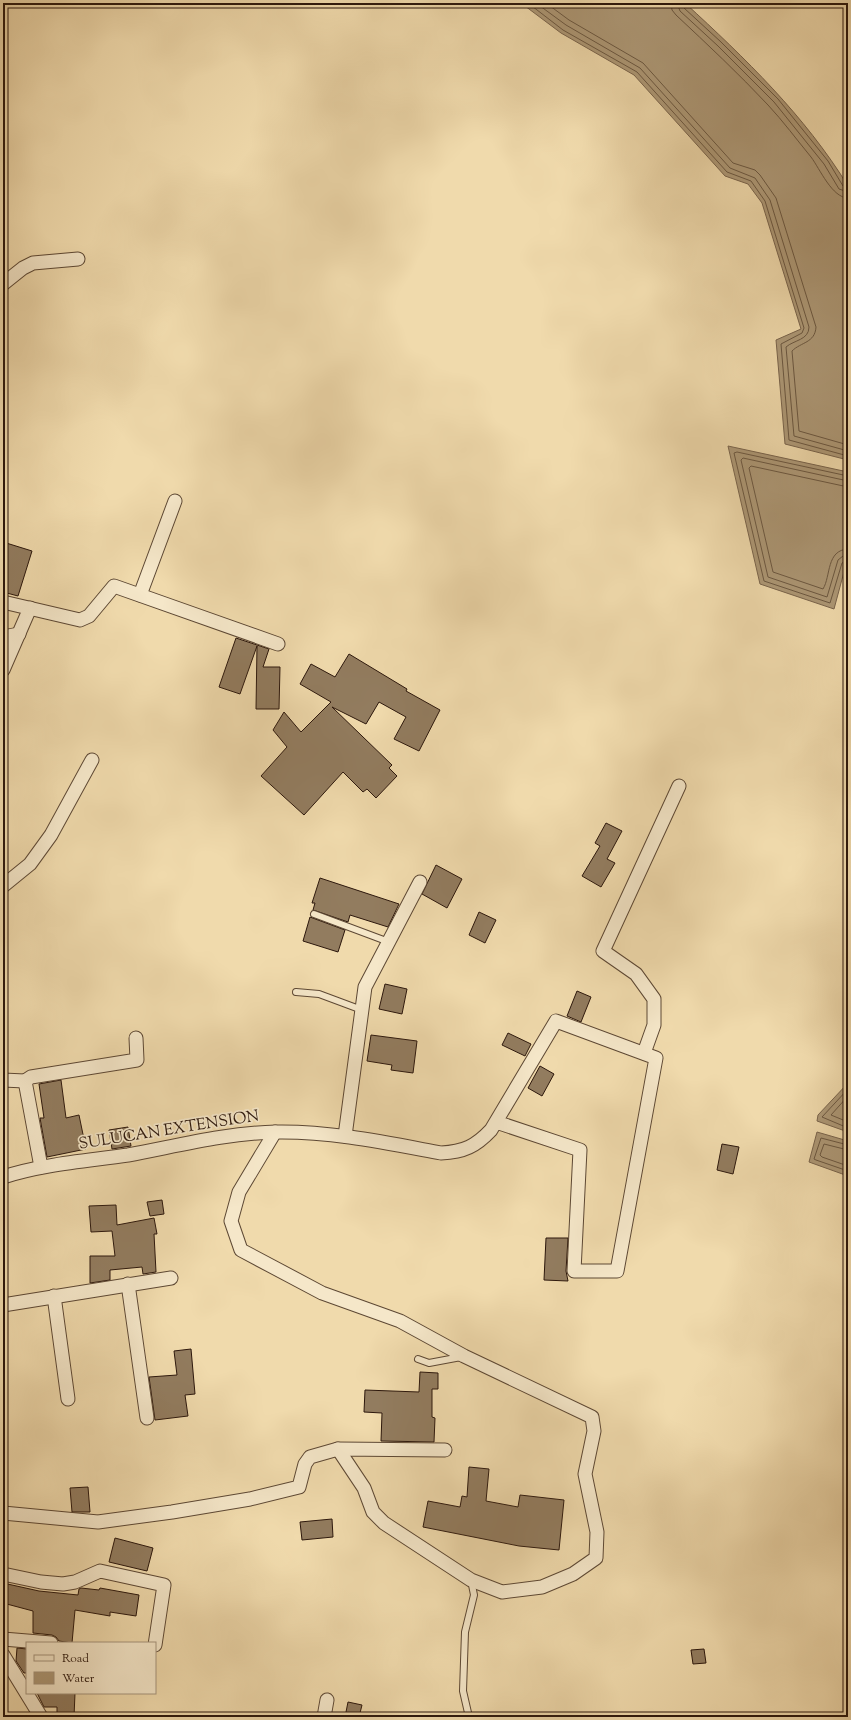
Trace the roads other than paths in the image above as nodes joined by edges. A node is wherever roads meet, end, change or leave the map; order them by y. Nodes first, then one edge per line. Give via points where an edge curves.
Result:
1 (78, 259) dead end
2 (3, 284) edge
3 (174, 501) dead end
4 (140, 595) junction
5 (3, 602) edge
6 (30, 608) junction
7 (19, 634) junction
8 (3, 637) edge
9 (278, 644) dead end
10 (3, 670) edge
11 (92, 760) dead end
12 (678, 786) dead end
13 (420, 882) dead end
14 (3, 886) edge
15 (314, 914) dead end
16 (389, 942) junction
17 (296, 992) dead end
18 (362, 1010) junction
19 (136, 1038) dead end
20 (644, 1053) junction
21 (3, 1080) edge
22 (25, 1081) junction
23 (496, 1122) junction
24 (275, 1132) junction
25 (345, 1136) junction
26 (42, 1167) junction
27 (3, 1177) edge
28 (171, 1278) dead end
29 (128, 1284) junction
30 (54, 1296) junction
31 (3, 1305) edge
32 (464, 1356) junction
33 (418, 1359) dead end
34 (68, 1399) dead end
35 (147, 1418) dead end
36 (338, 1449) junction
37 (445, 1450) dead end
38 (3, 1513) edge
39 (3, 1574) edge
40 (471, 1580) junction
41 (3, 1639) edge
42 (38, 1642) edge
43 (155, 1642) edge
44 (3, 1655) edge
45 (21, 1676) edge
46 (26, 1686) edge
47 (30, 1694) edge
48 (326, 1700) dead end
49 (41, 1717) edge
50 (324, 1717) edge
51 (469, 1717) edge

1 - 2 street via 33,263
3 - 4 street
4 - 6 street via 114,586 89,616 80,620
4 - 9 street
5 - 6 street
6 - 7 street
7 - 8 street
7 - 10 street
11 - 14 street via 52,835 30,864
12 - 20 street via 603,951 636,974 654,999 654,1025
13 - 16 street
15 - 16 lane
16 - 18 street via 365,987
17 - 18 lane via 319,994
18 - 25 street
19 - 22 street via 137,1060 31,1077
20 - 23 street, SULUCAN EXTENSION via 556,1021
20 - 23 street via 656,1058 617,1271 574,1272 580,1150
21 - 22 street
22 - 26 street
23 - 25 street, SULUCAN EXTENSION via 479,1142 457,1152 448,1153
24 - 25 street, SULUCAN EXTENSION
24 - 26 street, SULUCAN EXTENSION via 215,1138
24 - 32 street via 239,1192 231,1221 241,1250 322,1293 400,1321
26 - 27 street, SULUCAN EXTENSION
28 - 29 street
29 - 30 street
29 - 35 street
30 - 31 street
30 - 34 street
32 - 33 lane via 429,1363
32 - 40 street via 592,1417 594,1431 585,1474 597,1532 596,1558 573,1574 542,1587 502,1592
36 - 37 street
36 - 38 street via 310,1457 300,1487 250,1499 98,1522
36 - 40 street via 364,1488 373,1512 384,1523
39 - 43 street via 63,1584 75,1582 100,1571 164,1585
40 - 51 lane via 474,1595 464,1632 463,1691
41 - 42 street
44 - 45 street
45 - 46 street
47 - 49 street
48 - 50 street

